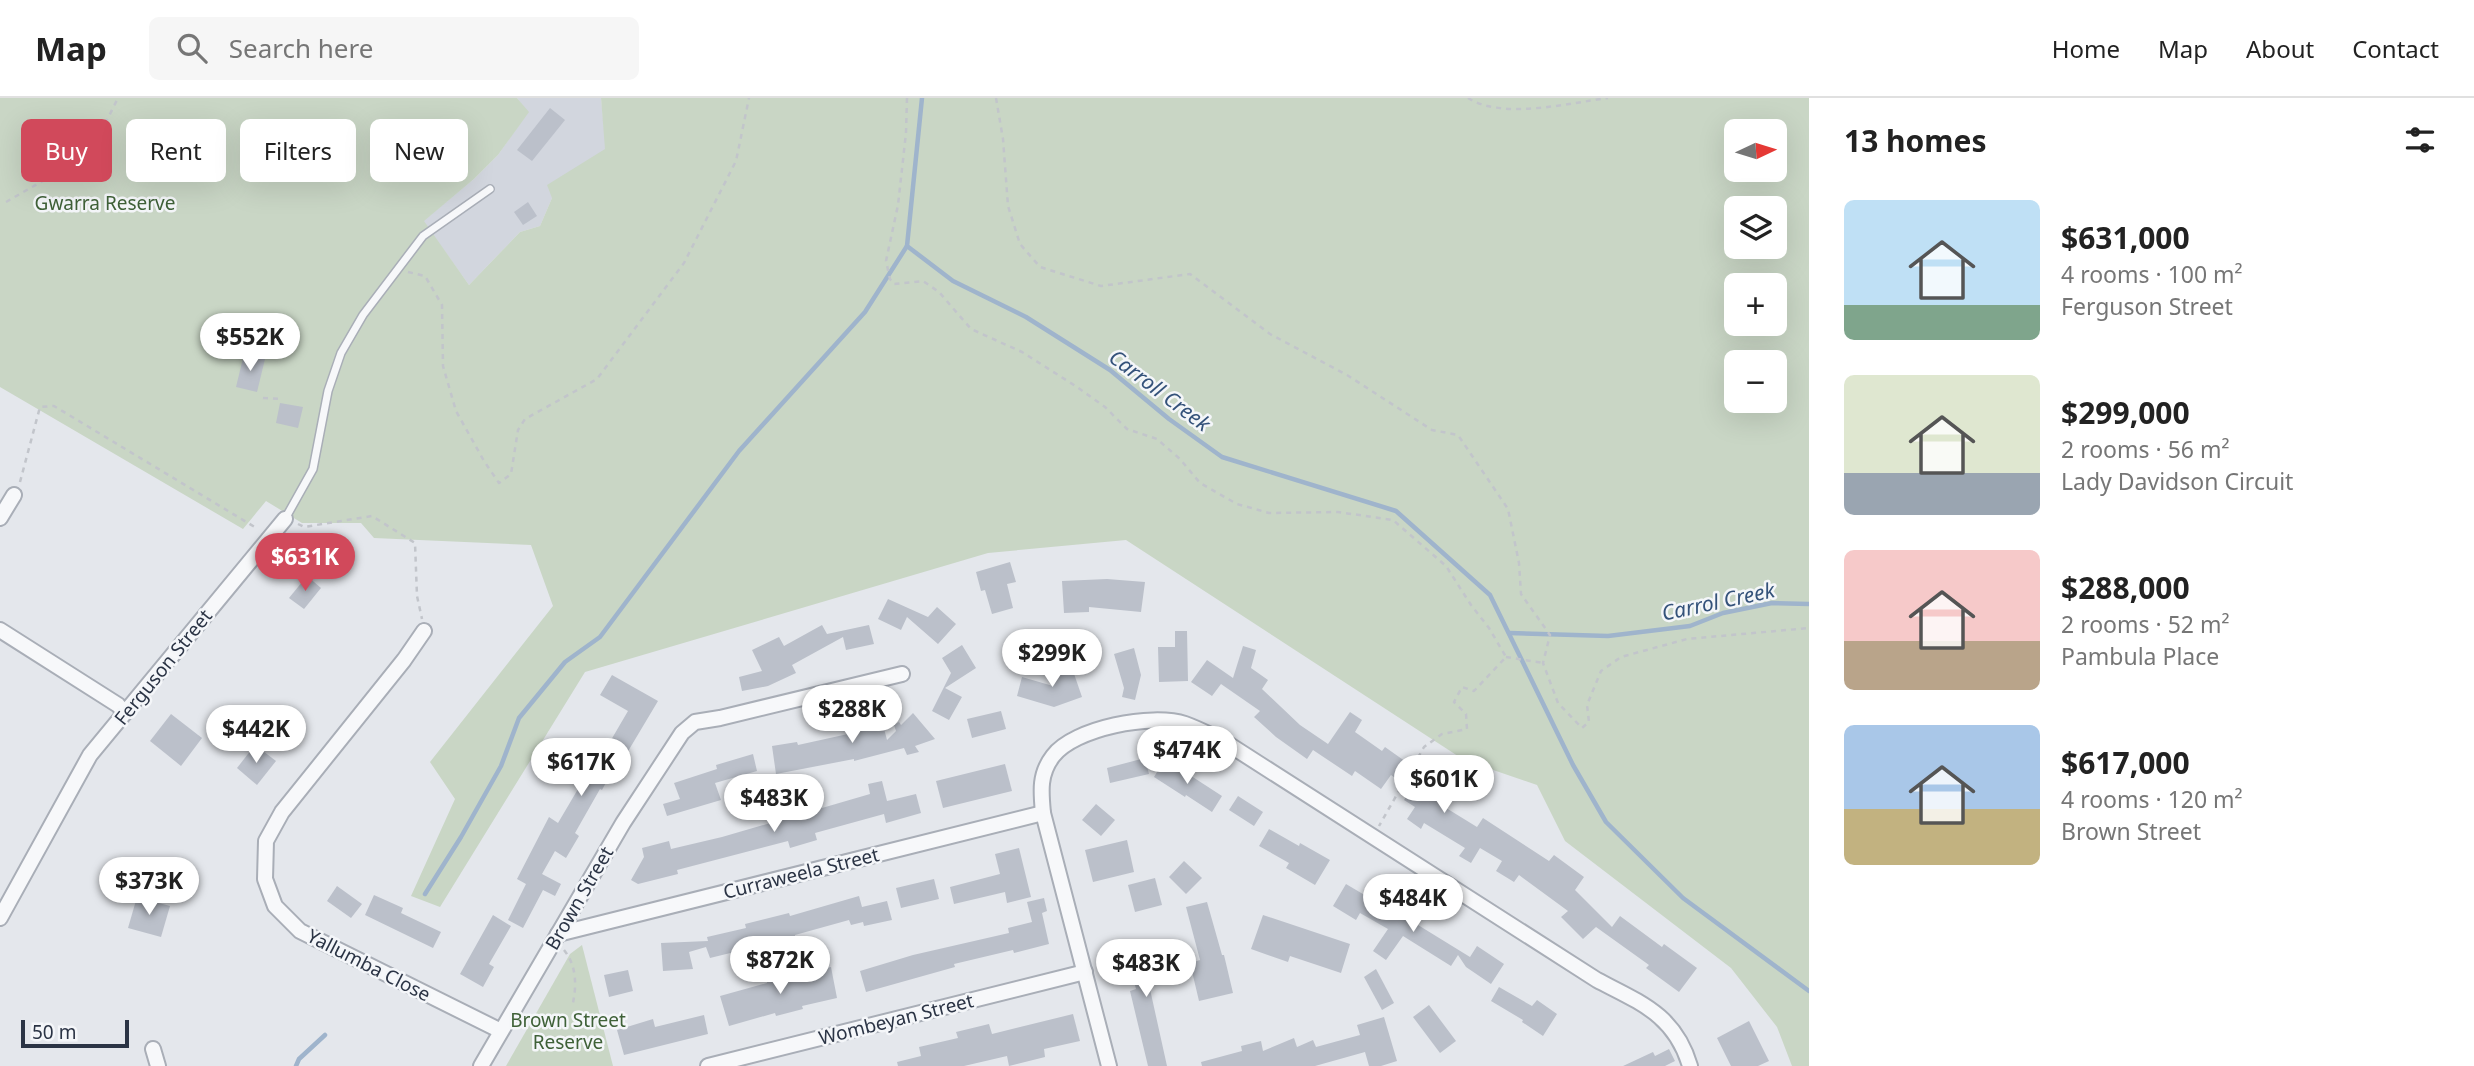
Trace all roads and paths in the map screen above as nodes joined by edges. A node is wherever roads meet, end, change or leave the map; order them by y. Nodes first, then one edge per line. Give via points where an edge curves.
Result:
1 (118, 98) edge
2 (749, 98) edge
3 (907, 98) edge
4 (996, 98) edge
5 (1468, 98) edge
6 (1608, 98) edge
7 (490, 189) dead end
8 (6, 202) dead end
9 (397, 268) junction
10 (263, 398) dead end
11 (281, 399) dead end
12 (14, 495) joint
13 (0, 518) edge
14 (285, 519) junction
15 (274, 532) junction
16 (1809, 628) edge
17 (0, 630) edge
18 (424, 631) joint
19 (1506, 657) junction
20 (1543, 663) junction
21 (902, 674) dead end
22 (125, 713) junction
23 (1043, 813) junction
24 (1382, 820) dead end
25 (5, 898) edge
26 (0, 918) edge
27 (557, 937) junction
28 (1085, 972) junction
29 (572, 1007) dead end
30 (501, 1031) junction
31 (153, 1049) dead end
32 (158, 1066) edge
33 (481, 1066) edge
34 (708, 1066) edge
35 (1109, 1066) edge
36 (1690, 1066) edge

1 - 8 path via 95,144 79,160
2 - 9 path via 736,161 684,263 597,379 525,419 518,430 511,474 499,483 456,411 443,366 442,305 425,276
3 - 19 path via 898,205 886,261 894,284 923,281 939,292 971,329 1022,352 1077,387 1127,429 1157,439 1200,483 1237,504 1269,513 1338,512 1393,520 1446,566
4 - 20 path via 1008,206 1020,244 1040,267 1101,286 1190,274 1270,334 1347,375 1432,430 1458,435 1508,509 1521,594 1550,635
5 - 6 path via 1490,107 1532,108
7 - 9 lane, Ferguson Street via 423,236
9 - 14 lane, Ferguson Street via 341,353 328,391 313,469
10 - 11 path
12 - 13 street
12 - 15 path via 23,477 40,407 54,406 257,528
14 - 15 street, Ferguson Street
14 - 18 path via 304,527 372,516 415,543
15 - 22 street, Ferguson Street
16 - 20 path via 1687,639 1621,657 1601,671 1587,705 1589,722 1582,728 1559,703
17 - 22 street
18 - 30 street, Yallumba Close via 282,812 266,841 265,878 275,906 300,931
19 - 20 path
19 - 24 path via 1474,691 1462,687 1454,702 1466,714 1467,729 1441,734 1424,747
21 - 27 street, Brown Street via 695,722 682,733 623,823
22 - 25 street, Ferguson Street via 90,755
23 - 27 street, Curraweela Street
23 - 28 street
23 - 36 street via 1040,781 1052,756 1070,740 1143,720 1184,723 1225,742 1597,980 1645,1005 1670,1025
25 - 26 street, Ferguson Street
27 - 29 path via 574,962
27 - 30 street, Brown Street
28 - 34 street, Wombeyan Street
28 - 35 street
30 - 33 street, Brown Street
31 - 32 street

